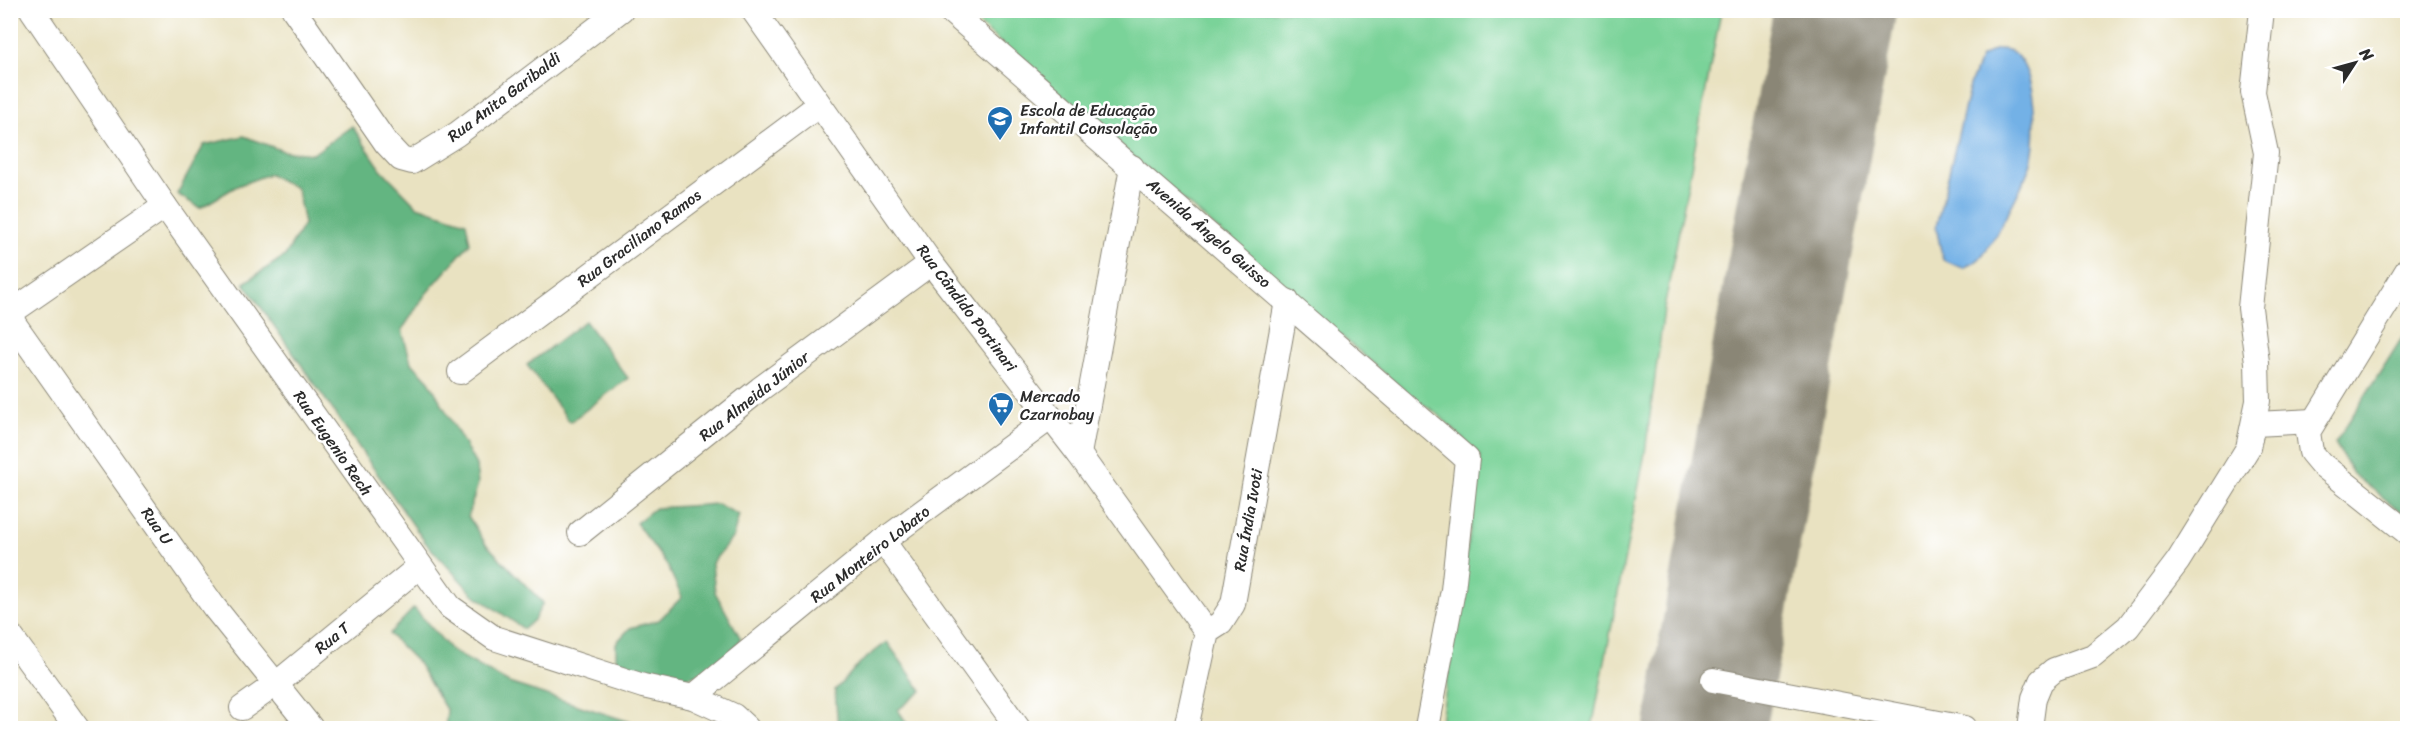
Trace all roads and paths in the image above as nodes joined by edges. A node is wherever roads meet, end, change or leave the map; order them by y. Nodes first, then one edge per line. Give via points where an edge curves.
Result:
1 (294, 10) edge
2 (621, 10) edge
3 (753, 10) edge
4 (949, 10) edge
5 (2262, 10) edge
6 (37, 12) edge
7 (819, 105) junction
8 (1132, 167) junction
9 (165, 206) junction
10 (931, 262) junction
11 (2408, 269) edge
12 (1287, 301) junction
13 (10, 316) edge
14 (460, 372) dead end
15 (1051, 417) junction
16 (2314, 421) junction
17 (2254, 424) junction
18 (1079, 454) junction
19 (580, 533) dead end
20 (2408, 533) edge
21 (883, 542) junction
22 (420, 566) junction
23 (1207, 632) junction
24 (10, 635) edge
25 (1713, 680) dead end
26 (276, 684) junction
27 (693, 697) junction
28 (242, 708) dead end
29 (77, 729) edge
30 (311, 729) edge
31 (747, 729) edge
32 (1018, 729) edge
33 (1186, 729) edge
34 (1427, 729) edge
35 (1965, 729) edge
36 (2030, 729) edge

1 - 2 street, Rua Anita Garibaldi via 386,143 401,159 412,162 457,134
3 - 7 street, Rua Cândido Portinari
4 - 8 street, Avenida Ângelo Guisso
5 - 17 street via 2253,82 2266,153 2250,308 2258,381
6 - 9 street, Rua Eugenio Rech
7 - 10 street, Rua Cândido Portinari
7 - 14 street, Rua Graciliano Ramos
8 - 12 street, Avenida Ângelo Guisso
8 - 18 street
9 - 13 street
9 - 22 street, Rua Eugenio Rech
10 - 15 street, Rua Cândido Portinari
10 - 19 street, Rua Almeida Júnior via 760,389
11 - 16 street
12 - 23 street, Rua Índia Ivoti via 1233,604 1221,623
12 - 34 street, Avenida Ângelo Guisso via 1467,459 1453,590
13 - 26 street, Rua U via 214,607
15 - 18 street, Rua Cândido Portinari
15 - 21 street, Rua Monteiro Lobato
16 - 17 street
16 - 20 street via 2308,432 2311,452 2316,458
17 - 36 street via 2248,448 2178,561 2128,627 2093,656 2054,670 2041,681 2034,698
18 - 23 street, Rua Cândido Portinari
21 - 27 street, Rua Monteiro Lobato
21 - 32 street
22 - 26 street, Rua T
22 - 27 street, Rua Eugenio Rech via 450,607 494,638 643,686
23 - 33 street
24 - 29 street
25 - 35 street
26 - 28 street, Rua T
26 - 30 street, Rua U
27 - 31 street, Rua Eugenio Rech via 734,716

